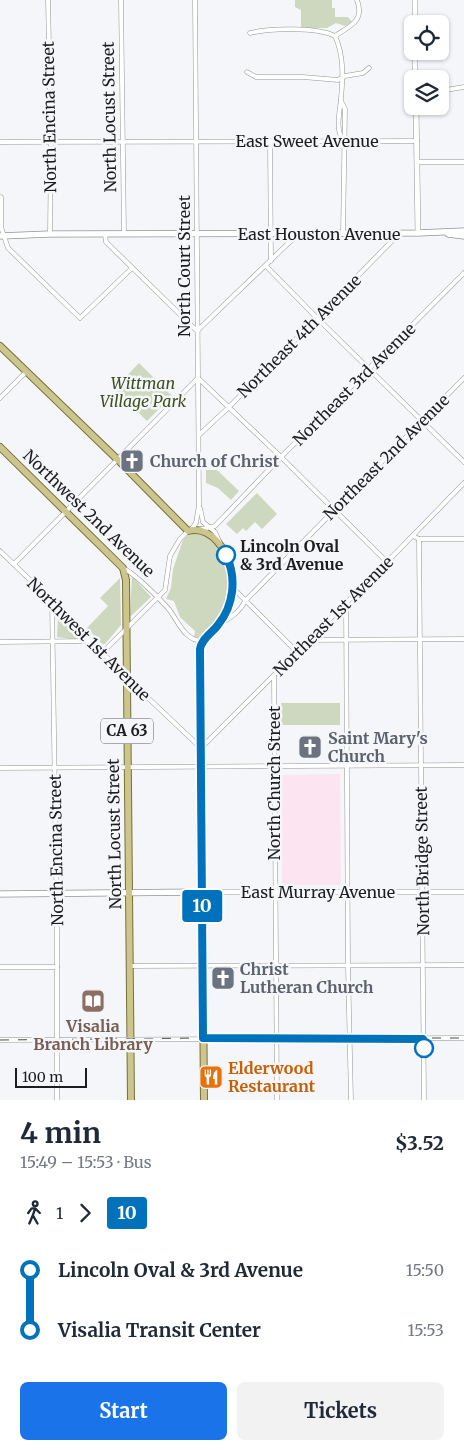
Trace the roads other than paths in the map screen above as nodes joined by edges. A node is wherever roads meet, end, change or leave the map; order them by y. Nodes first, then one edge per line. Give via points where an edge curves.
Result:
1 (48, 0) edge
2 (121, 0) edge
3 (194, 0) edge
4 (357, 0) edge
5 (415, 0) edge
6 (415, 15) edge
7 (250, 33) dead end
8 (335, 36) junction
9 (369, 68) dead end
10 (247, 72) dead end
11 (342, 78) junction
12 (464, 88) edge
13 (449, 90) edge
14 (416, 115) edge
15 (51, 141) junction
16 (123, 141) junction
17 (196, 141) junction
18 (270, 141) junction
19 (343, 141) junction
20 (417, 141) junction
21 (0, 142) edge
22 (417, 162) junction
23 (464, 162) edge
24 (1, 197) edge
25 (464, 231) edge
26 (394, 233) junction
27 (418, 233) junction
28 (441, 233) junction
29 (50, 234) junction
30 (105, 234) junction
31 (124, 234) junction
32 (198, 234) junction
33 (271, 234) junction
34 (298, 234) junction
35 (343, 234) junction
36 (1, 236) edge
37 (464, 236) edge
38 (271, 262) junction
39 (266, 266) junction
40 (132, 268) junction
41 (464, 273) edge
42 (316, 317) junction
43 (198, 331) junction
44 (0, 346) edge
45 (369, 369) junction
46 (26, 372) junction
47 (198, 378) junction
48 (464, 378) edge
49 (0, 398) edge
50 (228, 408) junction
51 (421, 421) junction
52 (198, 435) junction
53 (0, 447) edge
54 (281, 457) junction
55 (117, 459) junction
56 (464, 462) edge
57 (464, 482) edge
58 (199, 505) junction
59 (333, 510) junction
60 (66, 511) junction
61 (208, 526) junction
62 (215, 526) junction
63 (192, 530) junction
64 (215, 532) junction
65 (413, 536) junction
66 (419, 539) junction
67 (464, 539) edge
68 (223, 549) junction
69 (0, 550) edge
70 (387, 562) junction
71 (14, 564) junction
72 (123, 568) junction
73 (233, 587) junction
74 (158, 599) junction
75 (52, 601) junction
76 (245, 601) junction
77 (346, 601) junction
78 (218, 626) junction
79 (126, 629) junction
80 (464, 639) edge
81 (309, 640) junction
82 (346, 640) junction
83 (419, 640) junction
84 (91, 641) junction
85 (203, 641) junction
86 (0, 642) edge
87 (53, 642) junction
88 (102, 652) junction
89 (297, 652) junction
90 (274, 675) junction
91 (127, 678) junction
92 (201, 748) junction
93 (421, 765) junction
94 (464, 765) edge
95 (201, 766) junction
96 (274, 766) junction
97 (347, 766) junction
98 (54, 767) junction
99 (127, 767) junction
100 (0, 768) edge
101 (202, 892) junction
102 (274, 892) junction
103 (348, 892) junction
104 (422, 892) junction
105 (464, 892) edge
106 (0, 894) edge
107 (56, 894) junction
108 (128, 894) junction
109 (276, 965) junction
110 (464, 965) edge
111 (129, 966) junction
112 (202, 966) junction
113 (348, 966) junction
114 (424, 966) junction
115 (0, 967) edge
116 (57, 967) junction
117 (203, 1038) junction
118 (276, 1038) junction
119 (464, 1038) edge
120 (131, 1039) junction
121 (350, 1039) junction
122 (423, 1039) junction
123 (0, 1040) edge
124 (56, 1040) junction
125 (57, 1100) edge
126 (130, 1100) edge
127 (204, 1100) edge
128 (276, 1100) edge
129 (351, 1100) edge
130 (424, 1100) edge

1 - 15 street, North Encina Street
2 - 16 street, North Locust Street
3 - 17 street, North Court Street
4 - 8 street via 360,7 356,22
5 - 6 street
7 - 8 street via 314,30
8 - 11 street via 342,54
9 - 11 street via 363,73
10 - 11 street via 256,77
11 - 19 street via 339,108
12 - 13 street
14 - 20 street
15 - 16 street, East Sweet Avenue
15 - 21 street, East Sweet Avenue
15 - 29 street, North Encina Street
16 - 17 street, East Sweet Avenue
16 - 31 street, North Locust Street
17 - 18 street, East Sweet Avenue
17 - 32 street, North Court Street
18 - 19 street, East Sweet Avenue
18 - 33 street
19 - 20 street, East Sweet Avenue
19 - 35 street
20 - 22 street
22 - 23 street
22 - 27 street
24 - 36 street
25 - 28 main road, East Houston Avenue
26 - 27 main road, East Houston Avenue
26 - 35 main road, East Houston Avenue
26 - 42 street, Northeast 4th Avenue via 392,242
27 - 28 main road, East Houston Avenue
28 - 37 main road, East Houston Avenue
29 - 30 main road, East Houston Avenue
29 - 36 main road, East Houston Avenue
30 - 31 main road, East Houston Avenue
30 - 40 street via 106,242
31 - 32 main road, East Houston Avenue
32 - 33 main road, East Houston Avenue
32 - 43 street, North Court Street
33 - 34 main road, East Houston Avenue
33 - 38 street
34 - 35 main road, East Houston Avenue
34 - 38 street
36 - 40 street via 8,248 80,318
38 - 39 street
39 - 42 street
39 - 43 street
40 - 43 street
41 - 45 street, Northeast 3rd Avenue
42 - 45 street
42 - 50 street, Northeast 4th Avenue
43 - 47 street, North Court Street
44 - 46 main road
45 - 51 street
45 - 54 street, Northeast 3rd Avenue
46 - 49 street
46 - 55 main road
47 - 50 street
47 - 52 street, North Court Street
47 - 55 street
48 - 51 street, Northeast 2nd Avenue
50 - 52 street, Northeast 4th Avenue
50 - 54 street
51 - 56 street
51 - 59 street, Northeast 2nd Avenue
52 - 58 street, North Court Street
53 - 60 main road, Northwest 2nd Avenue
54 - 59 street
54 - 62 street, Northeast 3rd Avenue
55 - 60 street
55 - 63 main road
57 - 65 street, Northeast 1st Avenue
58 - 61 street via 203,522
58 - 63 street, North Court Street
59 - 70 street
59 - 76 street, Northeast 2nd Avenue
60 - 71 street
60 - 72 main road, Northwest 2nd Avenue
61 - 62 street
61 - 63 street
61 - 64 street
62 - 64 street
63 - 68 main road via 210,536
63 - 74 street via 180,539 170,556 166,587
64 - 68 street
65 - 66 street
65 - 70 street, Northeast 1st Avenue
66 - 67 street
66 - 83 street, North Bridge Street
68 - 73 main road via 232,571
69 - 71 street, Northwest 1st Avenue
70 - 77 street, Northeast 1st Avenue
71 - 75 street, Northwest 1st Avenue
72 - 74 street, Northwest 2nd Avenue
72 - 79 main road, North Locust Street / CA 63
73 - 76 street
73 - 78 main road via 228,608
74 - 79 street
74 - 85 street via 185,634
75 - 84 street, Northwest 1st Avenue
75 - 87 street, North Encina Street
76 - 78 street, Northeast 2nd Avenue via 231,618
76 - 89 street
77 - 81 street, Northeast 1st Avenue
77 - 82 street
78 - 85 main road
79 - 88 street
79 - 91 main road, North Locust Street / CA 63
80 - 83 street
81 - 82 street
81 - 89 street, Northeast 1st Avenue
82 - 83 street
82 - 97 street
83 - 93 street, North Bridge Street
84 - 87 street
84 - 88 street, Northwest 1st Avenue
85 - 92 main road via 200,649
86 - 87 street
87 - 98 street, North Encina Street
88 - 91 street, Northwest 1st Avenue
89 - 90 street, Northeast 1st Avenue
90 - 92 street, Northeast 1st Avenue
90 - 96 street, North Church Street
91 - 92 street, Northwest 1st Avenue
91 - 99 main road, North Locust Street / CA 63
92 - 95 main road
93 - 94 street
93 - 97 street
93 - 104 street, North Bridge Street
95 - 96 street
95 - 99 street
95 - 101 main road
96 - 97 street
96 - 102 street, North Church Street
97 - 103 street
98 - 99 street
98 - 100 street
98 - 107 street, North Encina Street
99 - 108 main road, North Locust Street / CA 63
101 - 102 street, East Murray Avenue
101 - 108 main road
101 - 112 main road
102 - 103 street, East Murray Avenue
102 - 109 street, North Church Street
103 - 104 street, East Murray Avenue
103 - 113 street
104 - 105 street, East Murray Avenue
104 - 114 street, North Bridge Street
106 - 107 main road
107 - 108 main road
107 - 116 street, North Encina Street
108 - 111 main road, North Locust Street / CA 63
109 - 112 street
109 - 113 street
109 - 118 street, North Church Street
110 - 114 street
111 - 112 street
111 - 120 main road, North Locust Street / CA 63
112 - 117 main road
113 - 114 street
113 - 121 street
114 - 122 street, North Bridge Street
115 - 116 street
116 - 124 street, North Encina Street
117 - 118 street
117 - 120 street
117 - 127 main road
118 - 121 street
118 - 128 street, North Church Street
119 - 122 street
120 - 124 street
120 - 126 main road, North Locust Street / CA 63
121 - 122 street
121 - 129 street
122 - 130 street, North Bridge Street
123 - 124 street
124 - 125 street, North Encina Street

